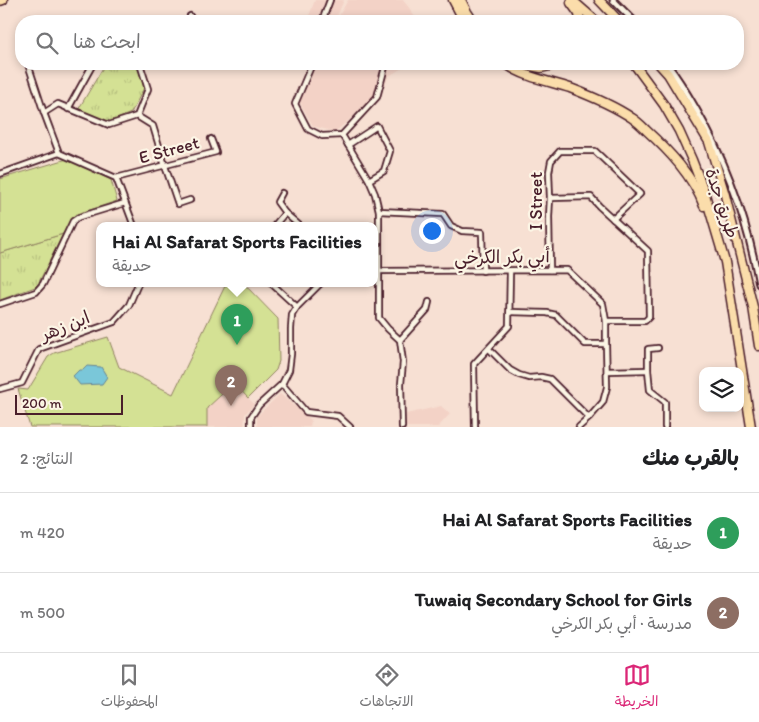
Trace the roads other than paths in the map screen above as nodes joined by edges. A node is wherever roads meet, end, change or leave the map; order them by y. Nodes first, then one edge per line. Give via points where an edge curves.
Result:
1 (330, 0) edge
2 (453, 0) edge
3 (461, 0) edge
4 (568, 0) edge
5 (572, 0) edge
6 (599, 0) edge
7 (614, 0) edge
8 (324, 15) edge
9 (461, 15) edge
10 (469, 15) edge
11 (579, 15) edge
12 (589, 15) edge
13 (613, 15) edge
14 (628, 15) edge
15 (30, 70) edge
16 (90, 70) edge
17 (142, 70) edge
18 (309, 70) edge
19 (384, 70) edge
20 (517, 70) edge
21 (638, 70) edge
22 (664, 70) edge
23 (672, 70) edge
24 (68, 109) junction
25 (44, 113) junction
26 (137, 116) junction
27 (342, 135) junction
28 (211, 139) dead end
29 (348, 145) junction
30 (59, 153) junction
31 (165, 166) junction
32 (0, 174) edge
33 (116, 178) junction
34 (368, 180) junction
35 (282, 193) dead end
36 (550, 198) junction
37 (190, 200) dead end
38 (125, 203) junction
39 (379, 210) junction
40 (285, 214) junction
41 (613, 219) junction
42 (132, 222) edge
43 (278, 222) edge
44 (295, 222) edge
45 (378, 240) edge
46 (725, 262) junction
47 (550, 270) junction
48 (378, 271) edge
49 (483, 271) junction
50 (510, 271) junction
51 (759, 284) edge
52 (137, 287) edge
53 (275, 287) edge
54 (317, 287) edge
55 (378, 287) edge
56 (429, 302) dead end
57 (0, 304) edge
58 (297, 307) junction
59 (510, 312) junction
60 (606, 321) junction
61 (400, 340) junction
62 (606, 344) junction
63 (759, 346) edge
64 (658, 348) dead end
65 (489, 349) junction
66 (648, 370) junction
67 (607, 371) junction
68 (282, 384) junction
69 (0, 389) edge
70 (589, 418) junction
71 (251, 427) edge
72 (350, 427) edge
73 (402, 427) edge
74 (475, 427) edge
75 (579, 427) edge
76 (665, 427) edge
77 (751, 427) edge

1 - 8 street
2 - 9 highway
3 - 10 highway
4 - 11 highway
5 - 12 highway
6 - 13 highway
7 - 14 street
15 - 25 street
16 - 24 street
17 - 26 street via 148,90
18 - 27 street via 295,104 308,130 322,136
19 - 27 street via 377,97
20 - 46 highway via 591,96 639,124 674,158 691,181 702,200
21 - 46 highway, طريق جدة via 664,104 686,146 704,191
22 - 63 highway, طريق جدة via 708,142 751,297
23 - 51 street via 708,130 729,176 753,252
24 - 25 street via 58,104
24 - 26 street via 109,125
25 - 30 street
26 - 31 street via 153,126
27 - 29 street
28 - 31 street, E Street via 216,152
29 - 34 street
29 - 34 street via 376,126 390,151 384,171
30 - 32 street
30 - 33 street
31 - 33 street, E Street
31 - 37 street via 178,204
33 - 38 street
34 - 39 street via 376,194
35 - 40 street via 276,202
36 - 41 street via 591,197
36 - 41 street, I Street via 551,161 560,151 595,151 640,194
36 - 47 street, I Street
38 - 42 street
38 - 57 street via 73,221 43,284 36,292
39 - 45 street
39 - 49 street via 443,214 451,226 462,231 482,232
40 - 43 street
40 - 44 street
41 - 60 street via 648,251 650,318 645,321
46 - 77 highway, طريق جدة
47 - 50 street, أبي بكر الكرخي
47 - 60 street, أبي بكر الكرخي via 566,270 598,299 603,304
48 - 49 street, أبي بكر الكرخي
49 - 50 street, أبي بكر الكرخي
50 - 59 street
52 - 69 street, ابن زهر via 129,305 114,322 40,349 22,383
53 - 58 street
54 - 58 street
55 - 61 street via 379,318
56 - 61 street via 427,310
58 - 68 street via 292,315 291,354
59 - 62 street via 556,315 585,344
59 - 65 street via 509,326
60 - 62 street, أبي بكر الكرخي
61 - 73 street
62 - 67 street, أبي بكر الكرخي
64 - 66 street via 648,349
65 - 70 street via 519,375 550,379
65 - 74 street via 474,364
66 - 67 street
66 - 76 street via 650,390 665,402
67 - 70 street, أبي بكر الكرخي via 603,402
68 - 71 street via 259,405 251,417
68 - 72 street via 306,412 338,416
70 - 75 street, أبي بكر الكرخي

